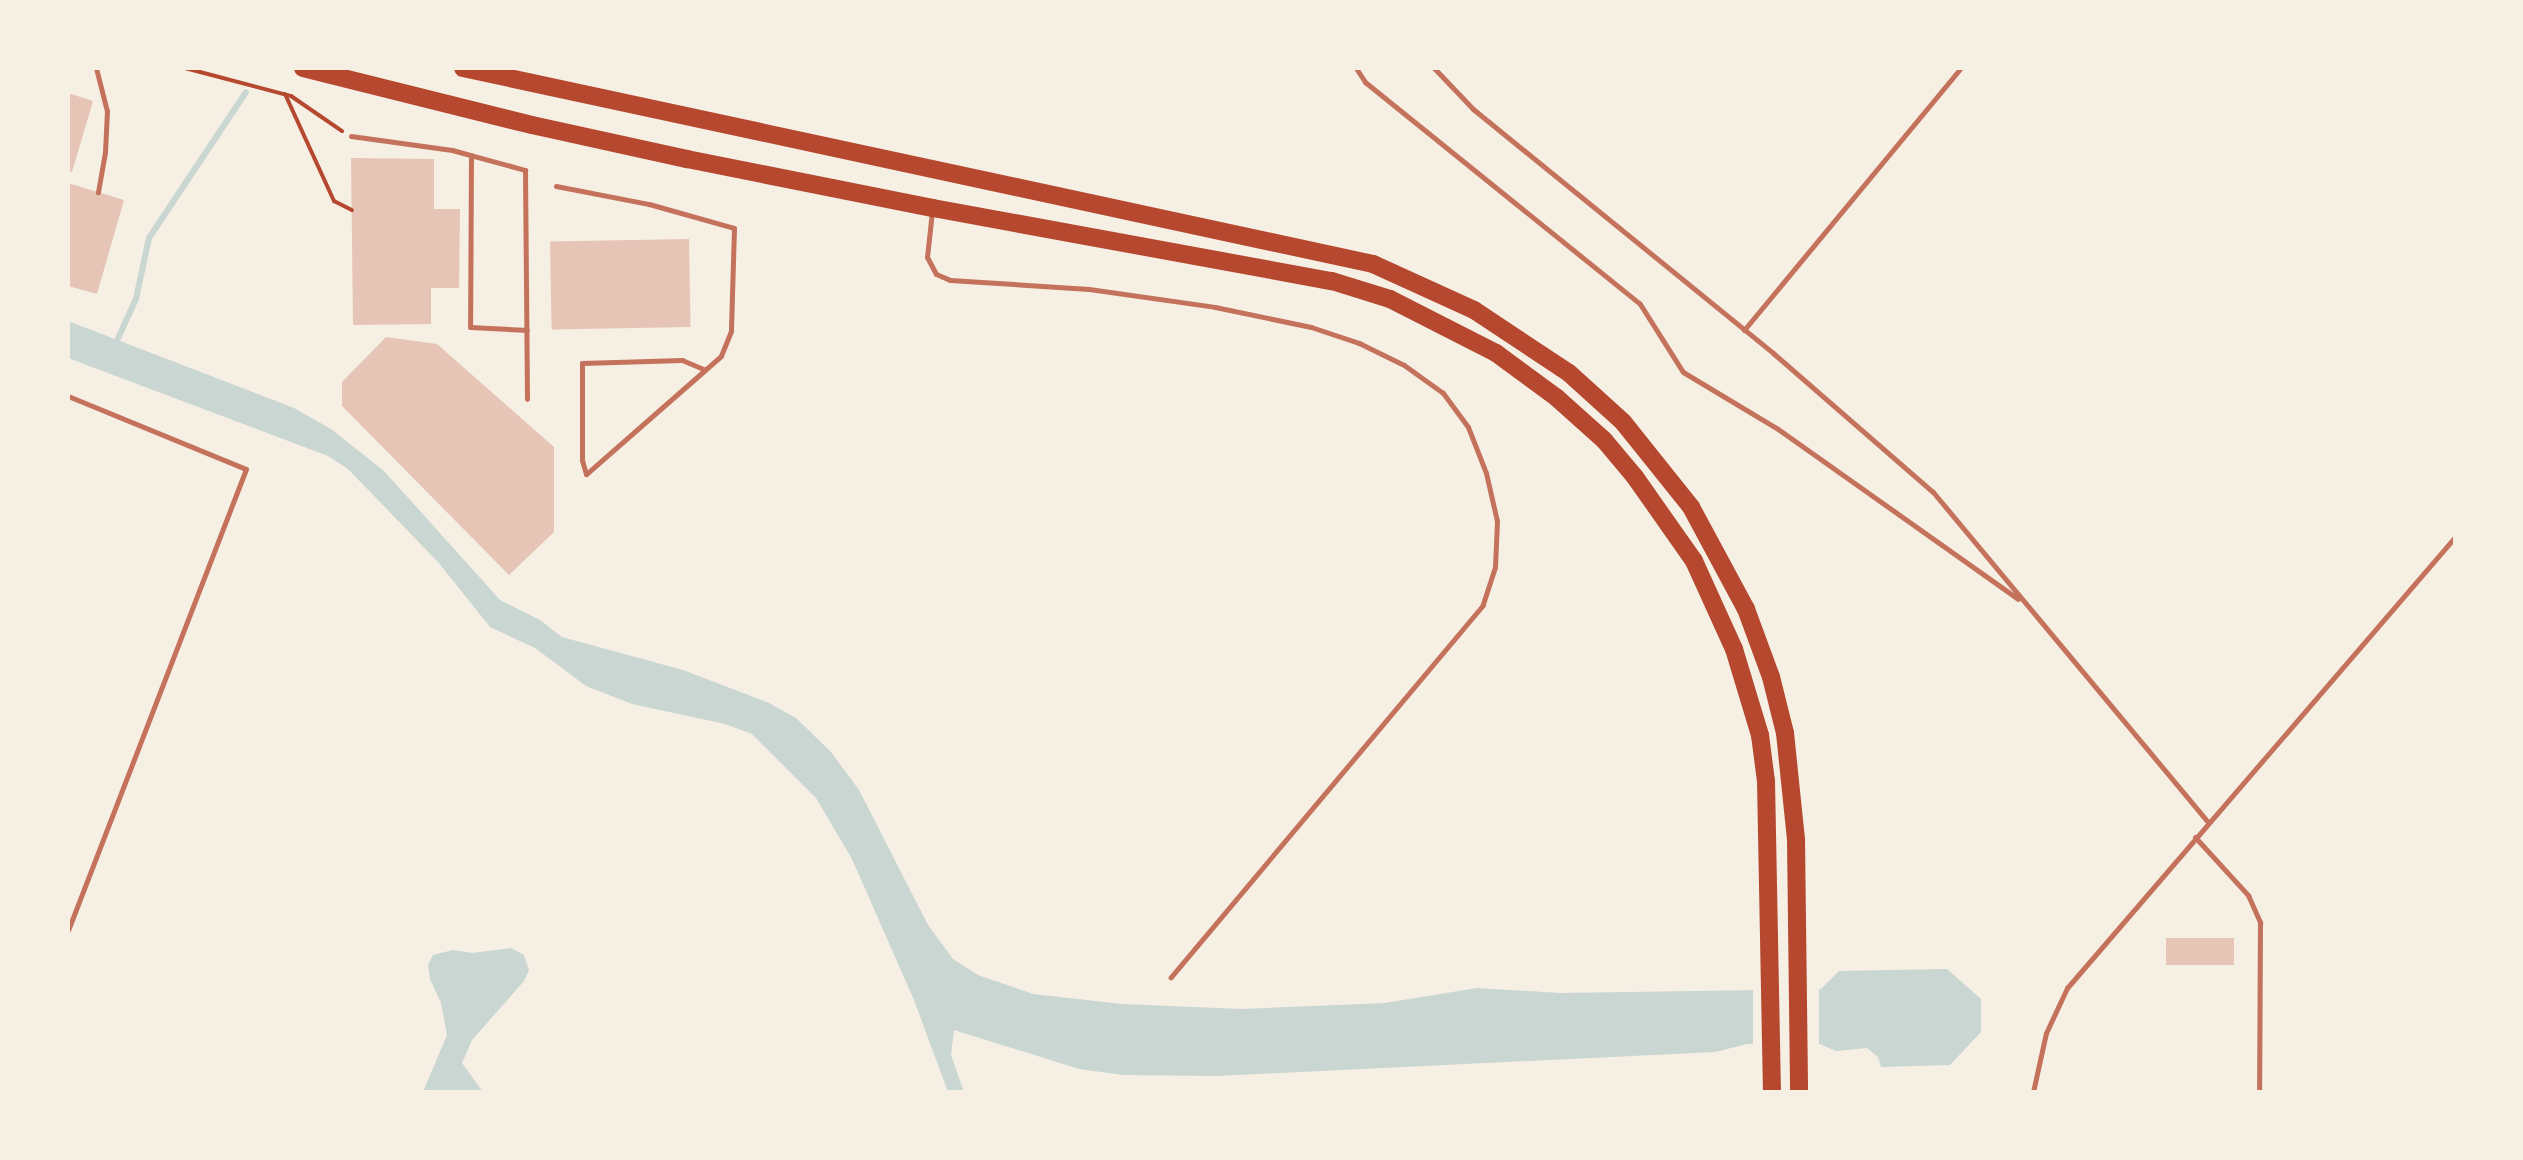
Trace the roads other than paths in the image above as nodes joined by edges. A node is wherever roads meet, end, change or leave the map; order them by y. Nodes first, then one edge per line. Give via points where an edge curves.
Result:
1 (96, 68) edge
2 (303, 68) edge
3 (463, 68) edge
4 (1356, 68) edge
5 (1434, 68) edge
6 (1961, 68) edge
7 (351, 136) road end
8 (471, 155) junction
9 (556, 186) dead end
10 (98, 192) dead end
11 (933, 208) junction
12 (527, 330) junction
13 (1744, 330) junction
14 (705, 370) junction
15 (68, 396) edge
16 (527, 399) dead end
17 (2455, 537) edge
18 (2026, 604) junction
19 (2207, 821) junction
20 (2195, 837) junction
21 (68, 930) edge
22 (1171, 977) dead end
23 (1802, 1087) edge
24 (1772, 1092) edge
25 (2033, 1092) edge
26 (2259, 1092) edge

1 - 10 lane via 107,111
2 - 11 main road via 532,125
3 - 23 main road via 1373,264 1432,289 1524,340 1569,373 1623,422 1691,507 1746,609 1771,677 1785,733 1796,839
4 - 18 lane via 1365,82 1640,304 1683,372 1778,429
5 - 13 lane via 1473,109
6 - 13 lane
7 - 8 lane
8 - 12 lane via 525,170
8 - 12 lane via 470,327
9 - 14 lane via 734,228 731,331 721,356
11 - 22 lane via 927,257 936,274 950,280 1089,289 1215,307 1359,343 1404,365 1443,393 1468,427 1486,473 1497,521 1495,567 1483,605
11 - 24 main road via 1274,268 1390,299 1496,353 1604,440 1662,511 1694,561 1723,620 1760,735 1766,781
12 - 16 lane
13 - 18 lane via 1933,492
14 - 14 lane via 622,443 586,474 582,363 682,360
15 - 21 lane via 246,469
17 - 19 lane
18 - 19 lane
19 - 20 lane
20 - 25 lane via 2067,988 2046,1033
20 - 26 lane via 2248,895 2260,922

